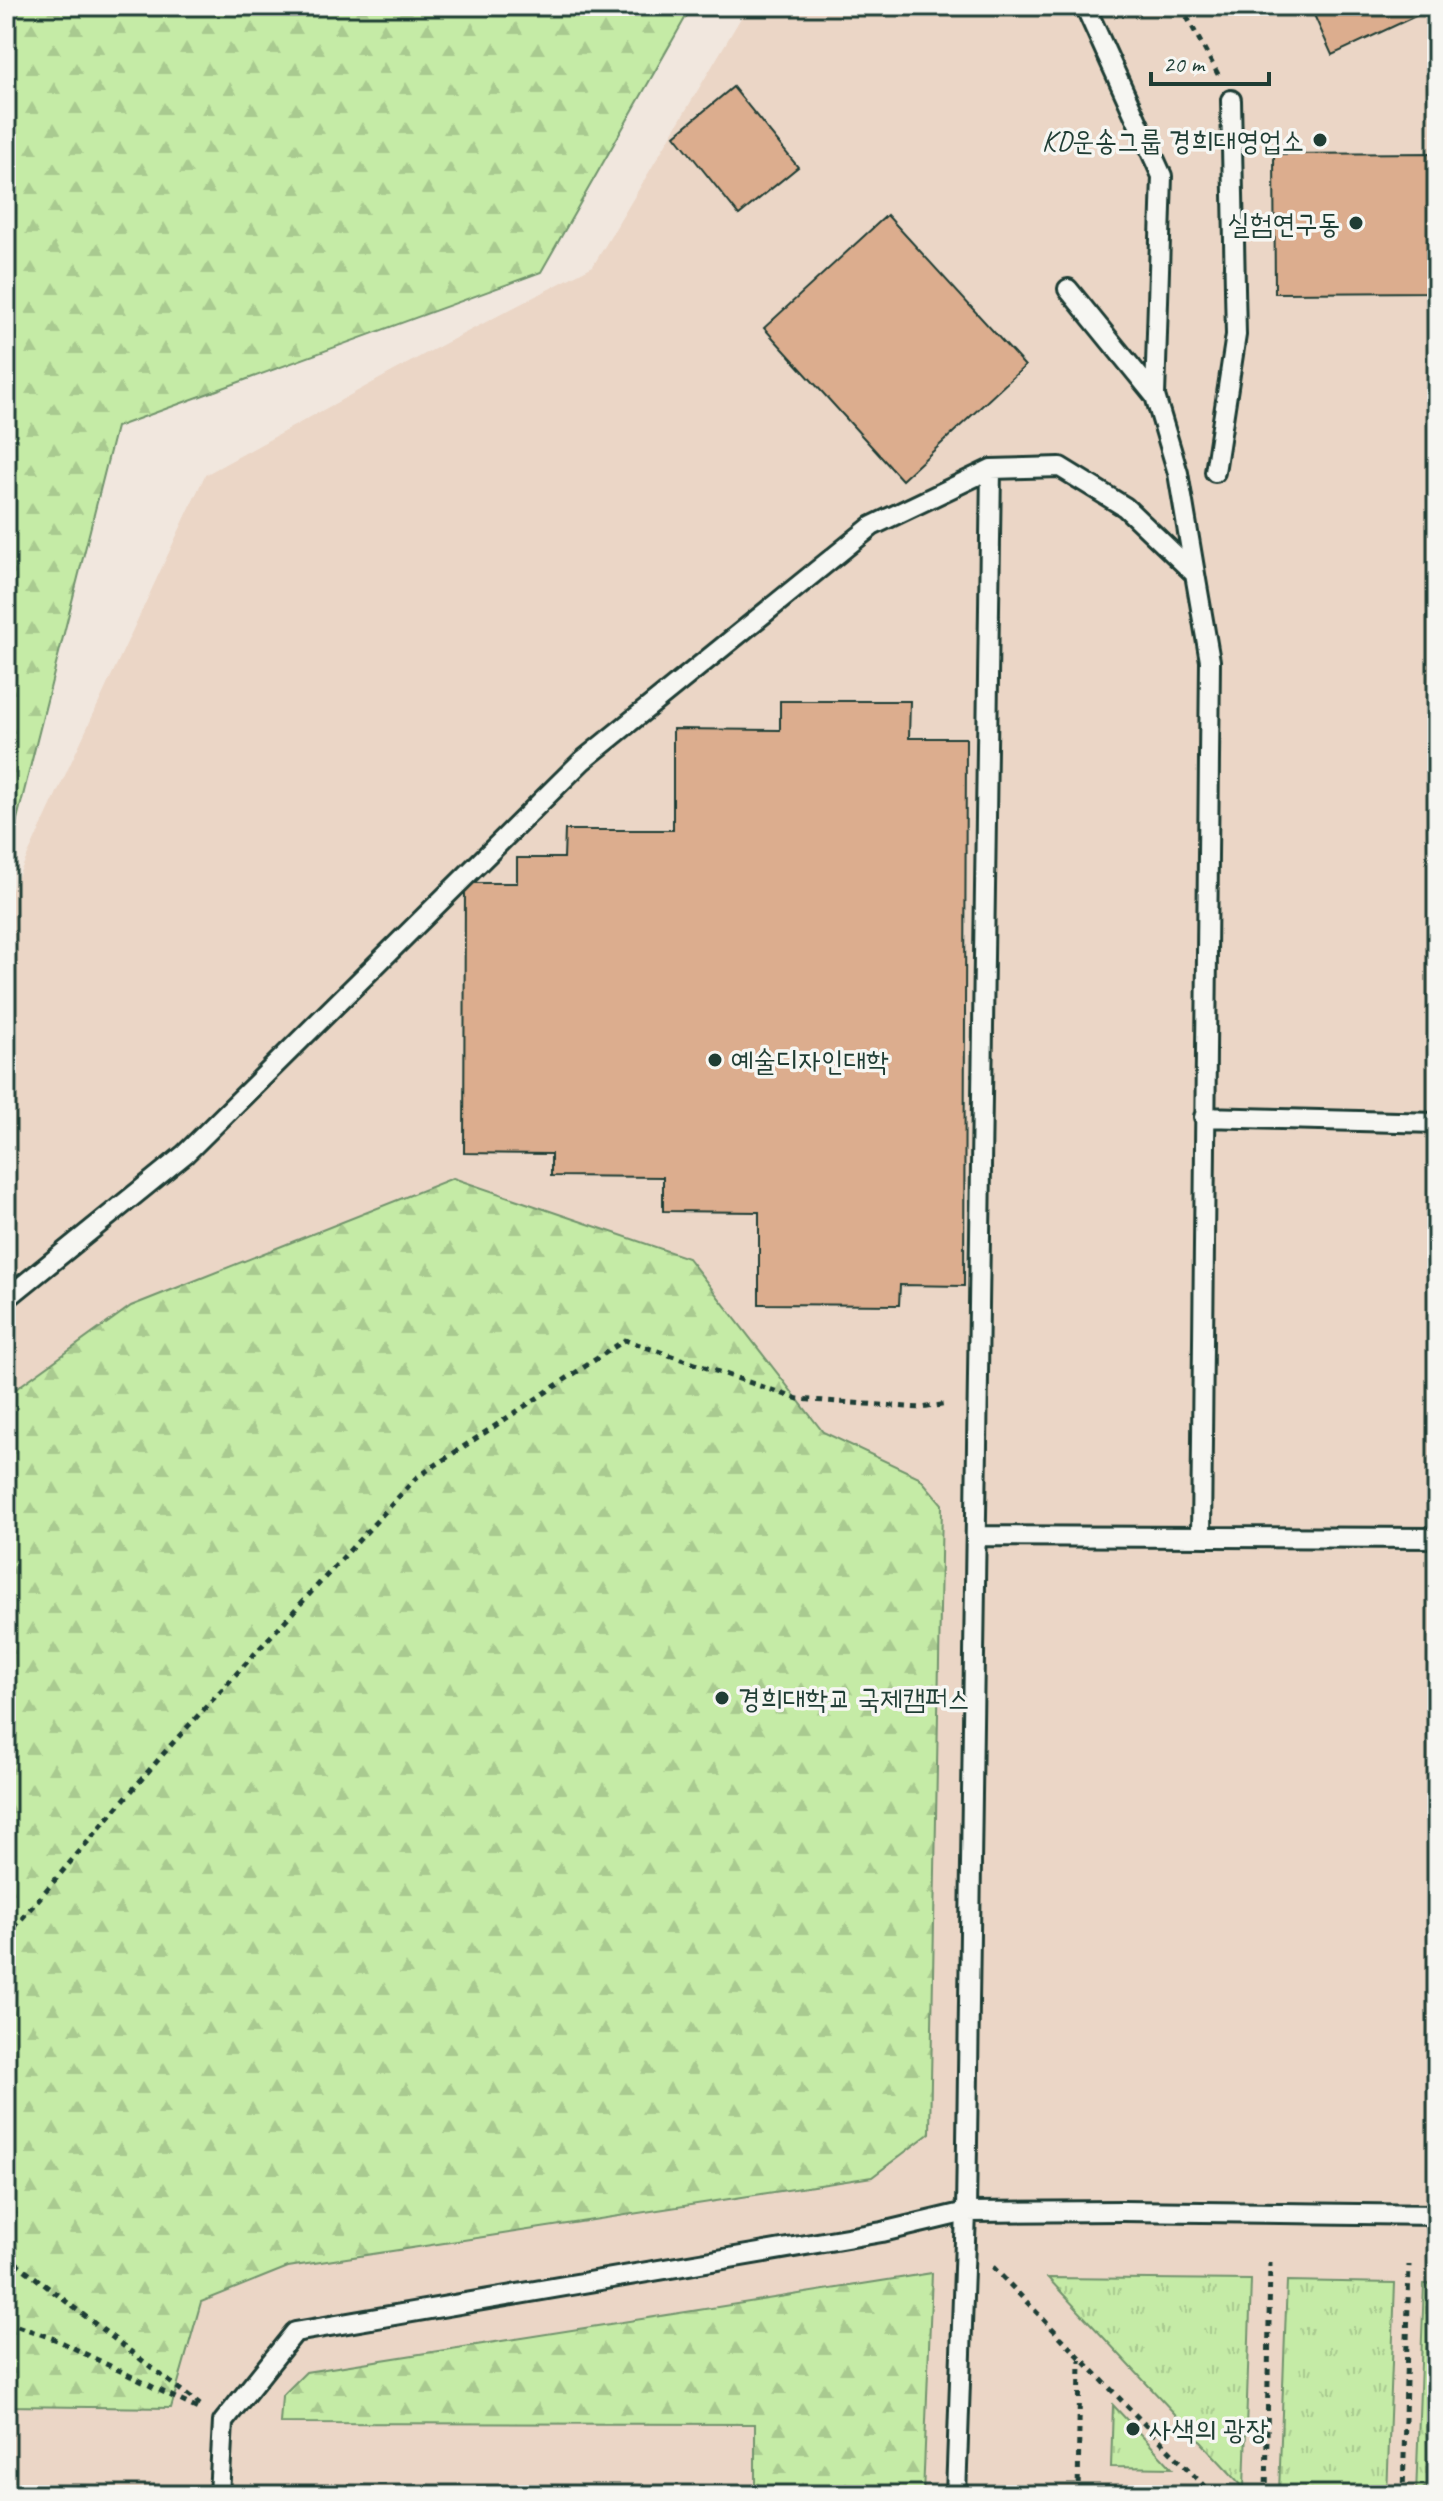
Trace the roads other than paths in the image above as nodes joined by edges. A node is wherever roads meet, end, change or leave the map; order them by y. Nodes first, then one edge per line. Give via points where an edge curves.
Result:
1 (1085, 6) edge
2 (1231, 100) road end
3 (1068, 289) dead end
4 (1155, 396) junction
5 (991, 469) junction
6 (1215, 472) dead end
7 (1195, 574) junction
8 (1204, 1117) junction
9 (1437, 1123) edge
10 (6, 1299) edge
11 (978, 1536) junction
12 (1201, 1537) junction
13 (1437, 1538) edge
14 (966, 2212) junction
15 (1437, 2215) edge
16 (219, 2495) edge
17 (956, 2495) edge

1 - 4 lane via 1162,176
2 - 6 lane via 1236,335
3 - 4 lane
4 - 7 lane via 1178,473
5 - 7 lane via 1060,467 1125,507
5 - 10 lane via 872,526 582,761 185,1154
5 - 11 lane
7 - 8 lane via 1210,661
8 - 9 lane
8 - 12 lane
11 - 12 lane
11 - 14 lane
12 - 13 lane
14 - 15 lane
14 - 16 lane via 882,2232 295,2332 223,2422
14 - 17 lane

